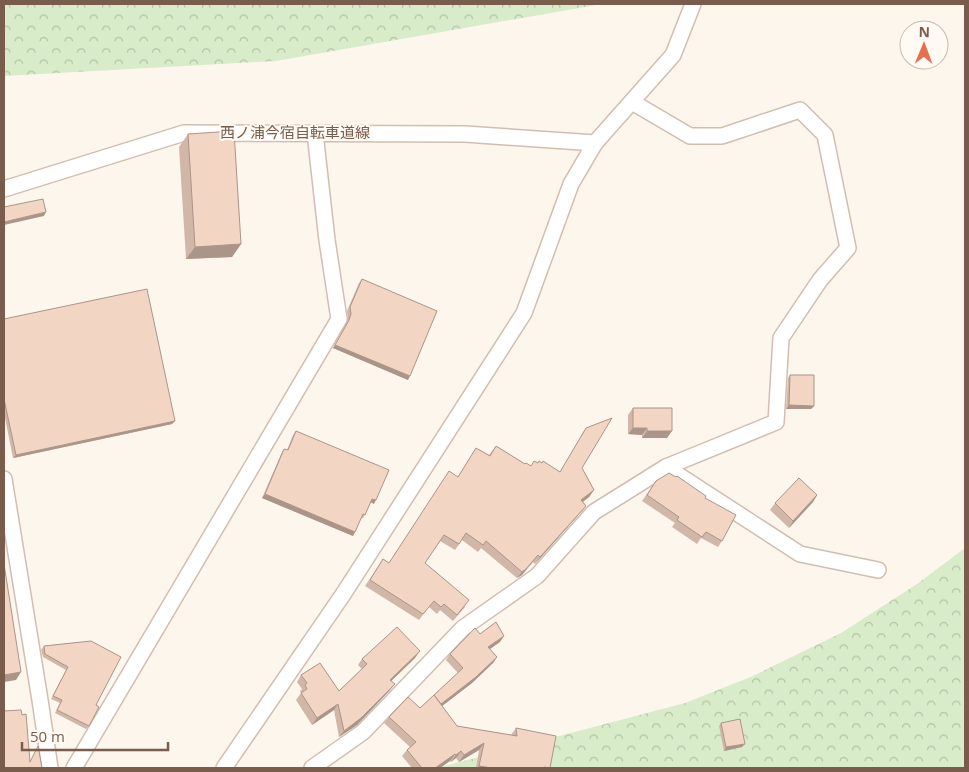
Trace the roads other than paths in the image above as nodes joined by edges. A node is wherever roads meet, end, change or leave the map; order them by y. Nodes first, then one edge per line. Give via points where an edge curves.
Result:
1 (693, 4) edge
2 (632, 102) junction
3 (315, 133) junction
4 (595, 143) junction
5 (4, 189) edge
6 (666, 467) junction
7 (4, 479) edge
8 (878, 570) dead end
9 (50, 768) edge
10 (74, 768) edge
11 (224, 768) edge
12 (312, 768) edge

1 - 2 street via 673,55
2 - 4 street
2 - 6 street via 690,136 722,136 800,110 825,136 848,248 820,280 782,338 776,422
3 - 4 street, 西ノ浦今宿自転車道線 via 464,134
3 - 5 street, 西ノ浦今宿自転車道線 via 184,133
3 - 10 street via 339,319
4 - 11 street via 571,184 524,313 344,593
6 - 8 street via 800,554
6 - 12 street via 594,512 537,576 463,628 364,732
7 - 9 street

